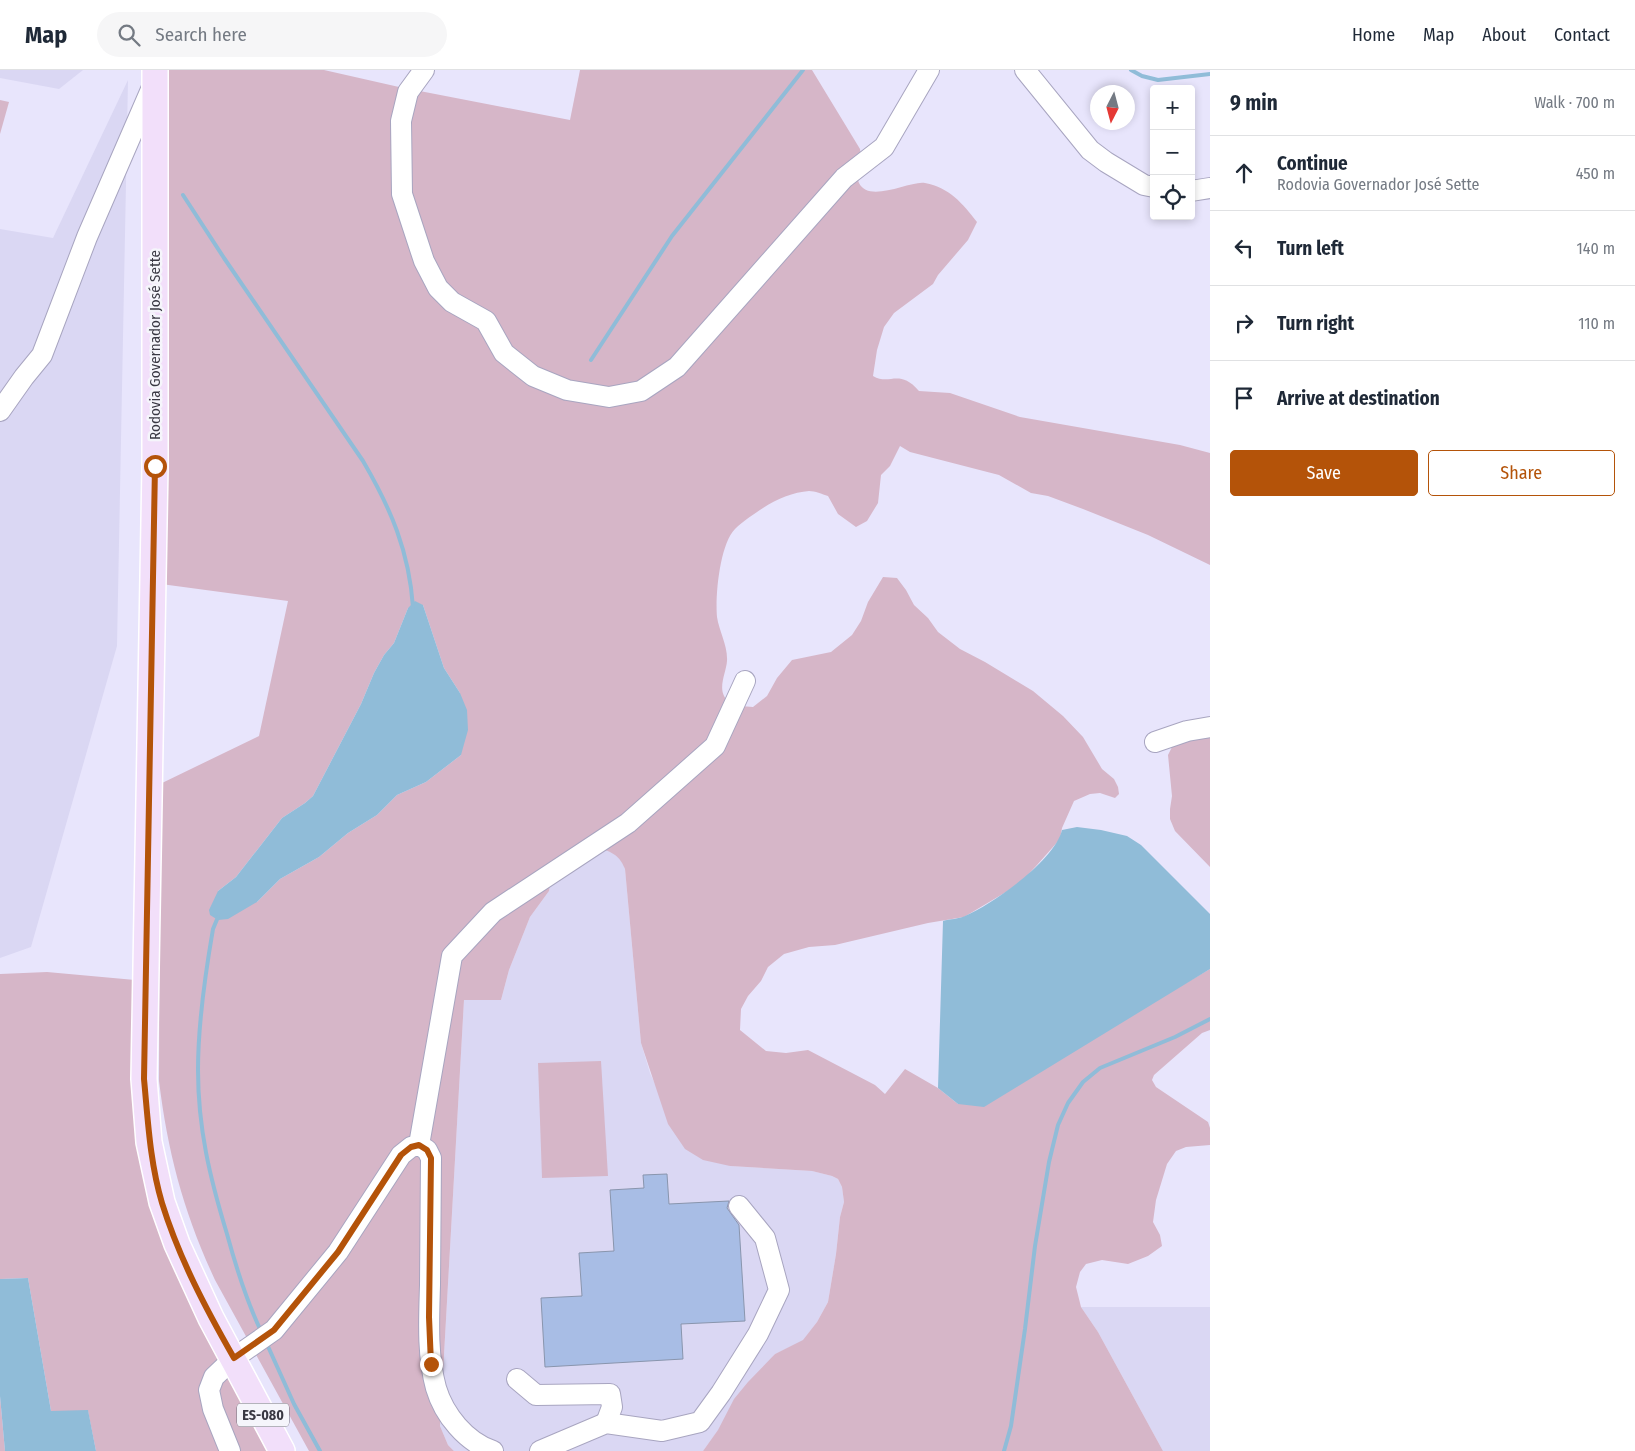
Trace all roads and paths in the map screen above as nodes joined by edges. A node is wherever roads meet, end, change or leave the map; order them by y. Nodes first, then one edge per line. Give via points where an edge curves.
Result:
1 (424, 70) edge
2 (929, 70) edge
3 (1025, 70) edge
4 (155, 76) edge
5 (1150, 186) edge
6 (1210, 188) edge
7 (1195, 190) edge
8 (0, 411) edge
9 (745, 681) dead end
10 (1210, 727) edge
11 (1155, 742) dead end
12 (419, 1145) junction
13 (740, 1206) dead end
14 (239, 1369) junction
15 (517, 1379) dead end
16 (606, 1424) junction
17 (230, 1451) edge
18 (282, 1451) edge
19 (493, 1451) edge
20 (540, 1451) edge

1 - 2 street via 408,92 400,121 402,194 424,261 438,288 452,302 486,321 504,353 533,376 567,390 610,397 641,391 677,367 844,178 884,148
3 - 5 street via 1090,150
4 - 8 street via 87,237 42,355
4 - 14 main road, Rodovia Governador José Sette / ES-080 via 155,466 144,1079 149,1142 162,1202 176,1244
6 - 7 street
9 - 12 street via 715,746 628,823 493,912 452,956
10 - 11 street
12 - 14 street via 401,1155 338,1252
12 - 19 street via 431,1158 429,1317 436,1390 446,1412 466,1436
13 - 16 street via 765,1238 778,1290 758,1334 700,1422 662,1431
14 - 17 street via 214,1377 209,1390 212,1409
14 - 18 main road, ES-080
15 - 16 street via 536,1395 610,1394 612,1407
16 - 20 street

